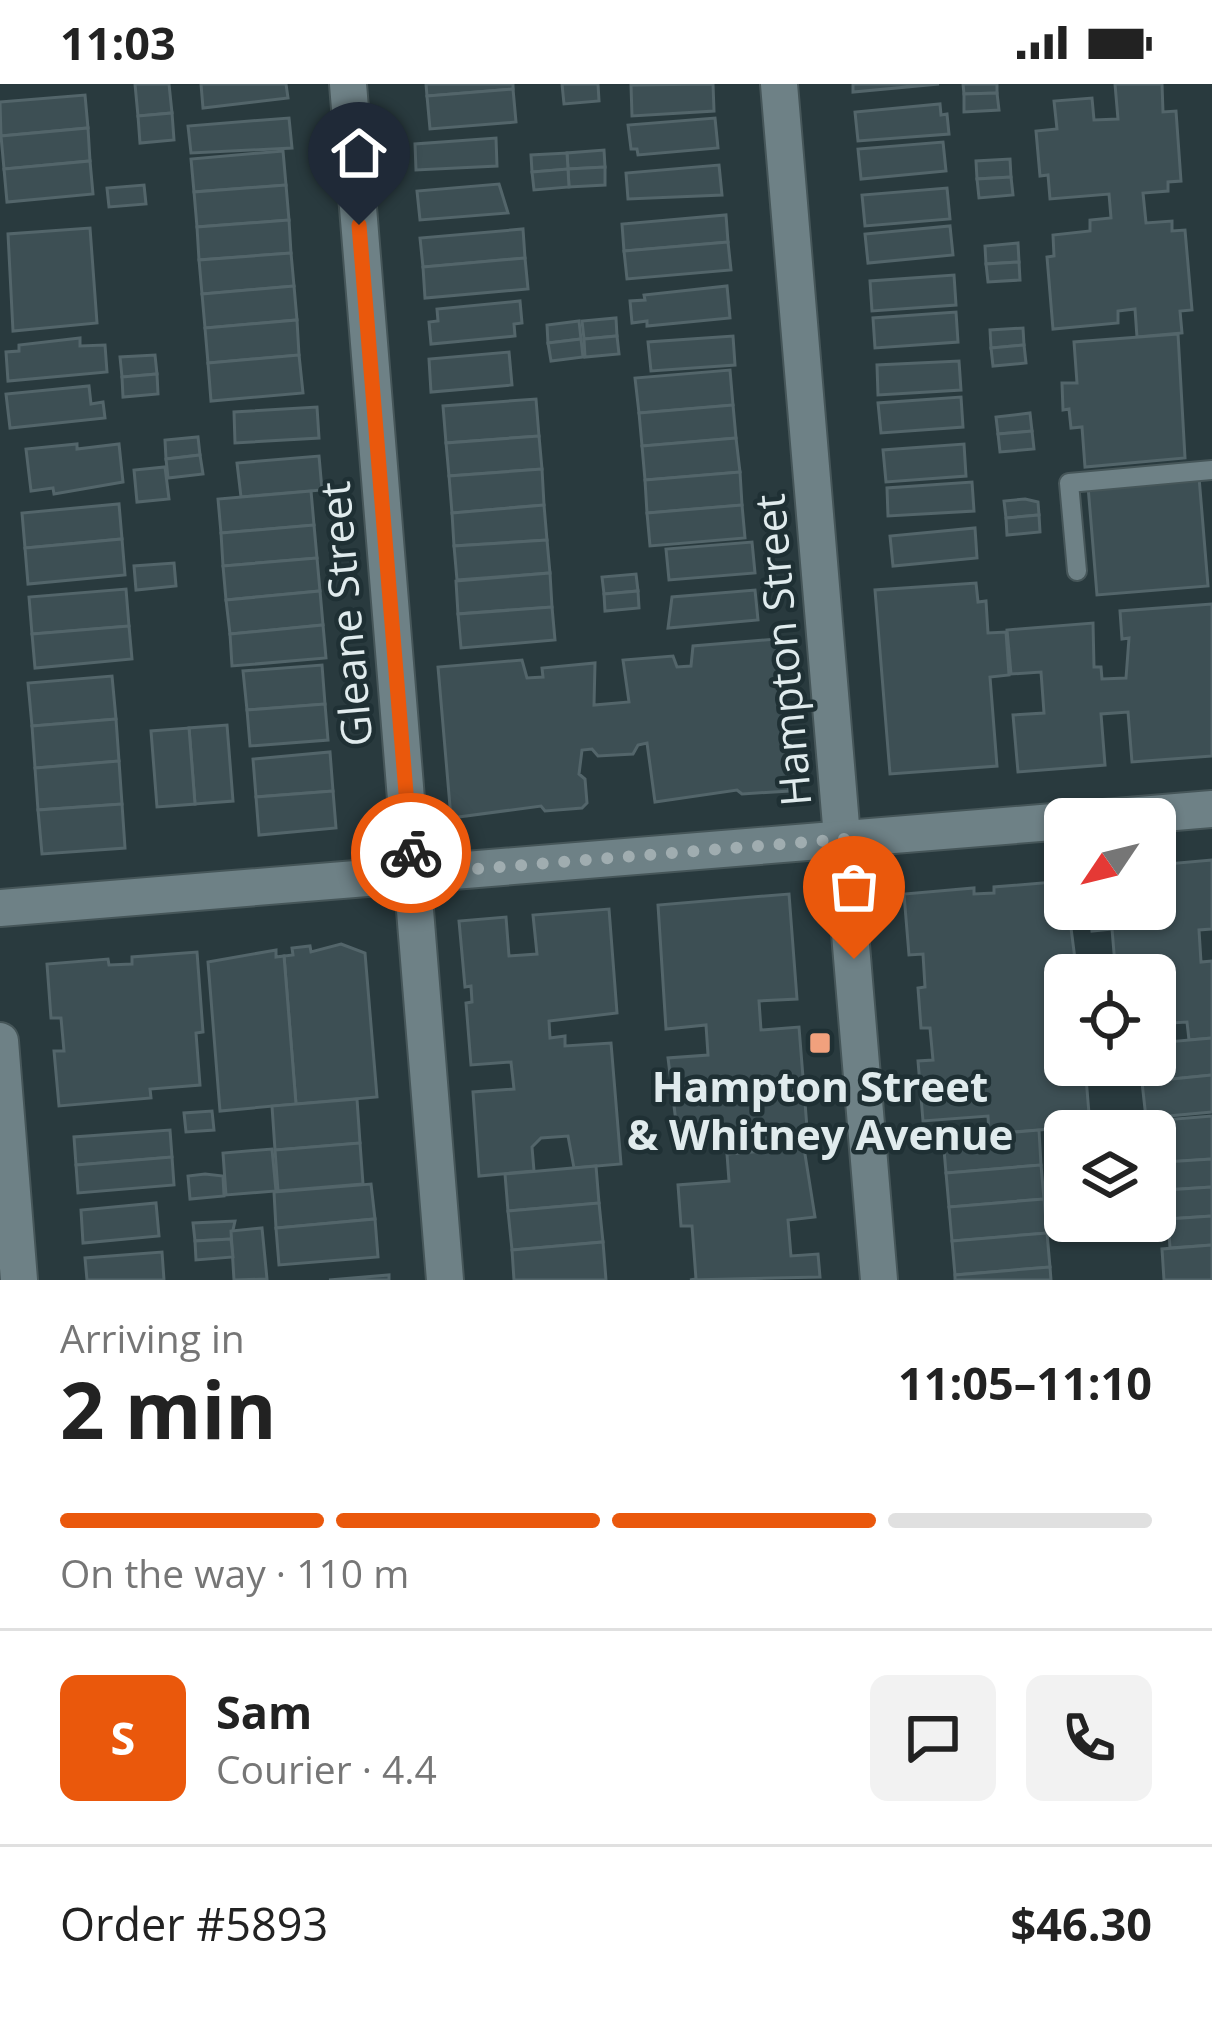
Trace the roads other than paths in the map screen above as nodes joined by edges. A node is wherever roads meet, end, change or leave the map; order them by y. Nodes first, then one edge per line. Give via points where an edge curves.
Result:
1 (348, 84) edge
2 (779, 84) edge
3 (1212, 470) edge
4 (1076, 571) dead end
5 (1212, 809) edge
6 (1176, 812) edge
7 (1044, 823) edge
8 (844, 839) junction
9 (413, 874) junction
10 (0, 908) edge
11 (0, 1041) edge
12 (19, 1280) edge
13 (445, 1280) edge
14 (879, 1280) edge

1 - 9 street, Gleane Street
2 - 8 street, Hampton Street
3 - 4 lane via 1069,483
5 - 6 street
7 - 8 street
8 - 9 street
8 - 14 street, Hampton Street
9 - 10 street
9 - 13 street, Gleane Street
11 - 12 street

